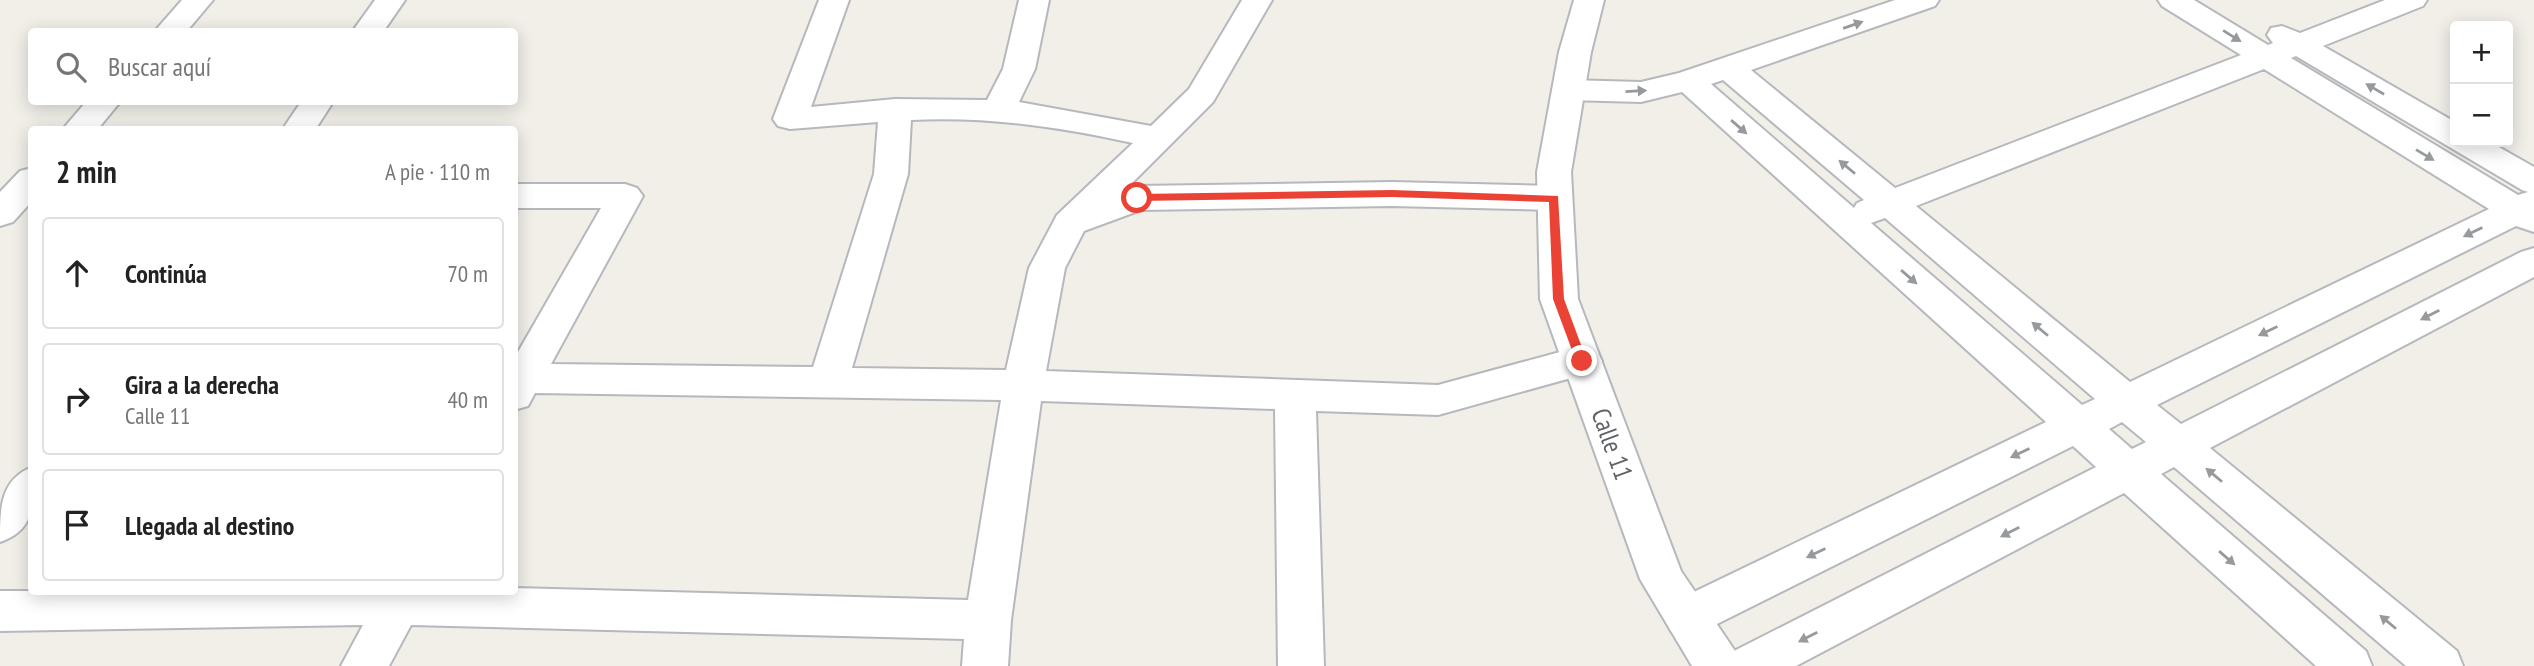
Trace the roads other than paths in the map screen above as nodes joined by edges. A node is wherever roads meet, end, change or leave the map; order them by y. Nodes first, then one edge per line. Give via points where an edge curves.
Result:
1 (198, 0) edge
2 (390, 0) edge
3 (834, 0) edge
4 (1034, 0) edge
5 (1589, 0) edge
6 (1924, 0) edge
7 (2173, 0) edge
8 (2222, 0) edge
9 (2412, 0) edge
10 (1254, 1) edge
11 (173, 28) edge
12 (370, 28) edge
13 (2298, 44) junction
14 (2266, 57) junction
15 (1729, 68) junction
16 (1688, 81) junction
17 (1568, 90) junction
18 (101, 105) edge
19 (315, 105) edge
20 (895, 109) junction
21 (998, 111) junction
22 (82, 126) edge
23 (301, 126) edge
24 (2450, 133) edge
25 (1158, 138) junction
26 (2470, 147) edge
27 (518, 196) edge
28 (1555, 198) junction
29 (1890, 203) junction
30 (2530, 204) edge
31 (1845, 220) junction
32 (1070, 224) junction
33 (2534, 261) edge
34 (1582, 361) junction
35 (828, 382) junction
36 (518, 384) edge
37 (1023, 385) junction
38 (1295, 395) junction
39 (2125, 401) junction
40 (2077, 425) junction
41 (2178, 446) junction
42 (2129, 471) junction
43 (28, 489) edge
44 (0, 524) edge
45 (402, 598) edge
46 (0, 611) edge
47 (1687, 617) junction
48 (988, 620) junction
49 (364, 666) edge
50 (985, 666) edge
51 (1301, 666) edge
52 (1718, 666) edge
53 (1751, 666) edge
54 (2349, 666) edge
55 (2440, 666) edge

1 - 11 street
2 - 12 street
3 - 20 street via 790,119
4 - 21 street via 1019,69
5 - 17 street, Calle 11
15 -> 6 street
7 -> 14 street
8 - 13 street
9 - 13 street
10 - 25 street via 1202,95
13 - 14 street
24 -> 13 street
14 - 29 street
14 -> 30 street
15 - 16 street
29 -> 15 street
17 -> 16 street via 1642,92
16 -> 31 street
17 - 28 street, Calle 11 via 1554,172
18 - 22 street
19 - 23 street
20 - 21 street
20 - 35 street via 891,174
21 - 25 street via 1079,121
25 - 32 street
26 - 30 street
27 - 36 street via 625,196
28 - 32 street via 1392,194 1137,198
28 - 34 street, Calle 11 via 1559,299
29 - 31 street
39 -> 29 street
30 -> 39 street
31 -> 40 street
32 - 37 street via 1047,268
33 -> 41 street
34 - 38 street via 1438,400
34 - 47 street, Calle 11 via 1662,579
35 - 36 street
35 - 37 street
37 - 38 street
37 - 48 street
38 - 51 street
39 - 40 street
39 - 41 street
40 - 42 street
40 -> 47 street
41 - 42 street
55 -> 41 street
42 -> 53 street
42 -> 54 street
43 - 44 street
45 - 46 street
45 - 48 street
45 - 49 street
47 - 52 street, Calle 11
48 - 50 street

